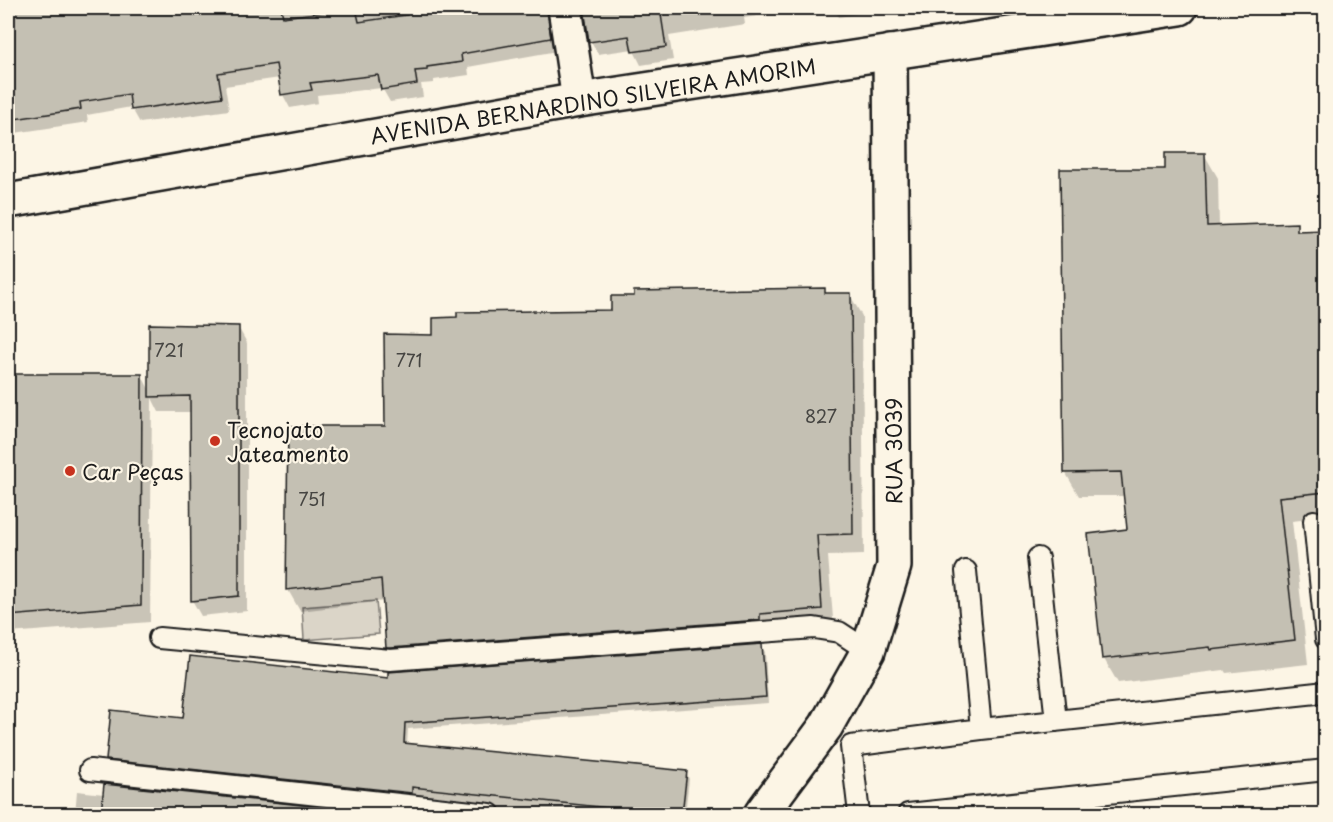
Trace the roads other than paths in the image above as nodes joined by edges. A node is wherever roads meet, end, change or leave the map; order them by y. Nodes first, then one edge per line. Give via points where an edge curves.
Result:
1 (565, 8) edge
2 (1180, 8) edge
3 (890, 52) junction
4 (579, 100) junction
5 (8, 201) edge
6 (1314, 521) dead end
7 (1038, 558) dead end
8 (966, 571) dead end
9 (159, 638) dead end
10 (1326, 639) edge
11 (868, 651) junction
12 (1326, 692) edge
13 (1056, 721) junction
14 (981, 729) junction
15 (90, 770) dead end
16 (1326, 770) edge
17 (490, 814) edge
18 (761, 814) edge
19 (858, 814) edge
20 (910, 814) edge

1 - 4 main road
2 - 3 main road, AVENIDA BERNARDINO SILVEIRA AMORIM
3 - 4 main road, AVENIDA BERNARDINO SILVEIRA AMORIM
3 - 11 main road, RUA 3039 via 894,566
4 - 5 main road, AVENIDA BERNARDINO SILVEIRA AMORIM
6 - 10 lane
7 - 13 lane
8 - 14 lane
9 - 11 lane via 390,660 814,628 839,632
11 - 18 main road, RUA 3039 via 826,726
12 - 13 lane
13 - 14 lane
14 - 19 lane via 851,746
15 - 17 lane
16 - 20 lane

